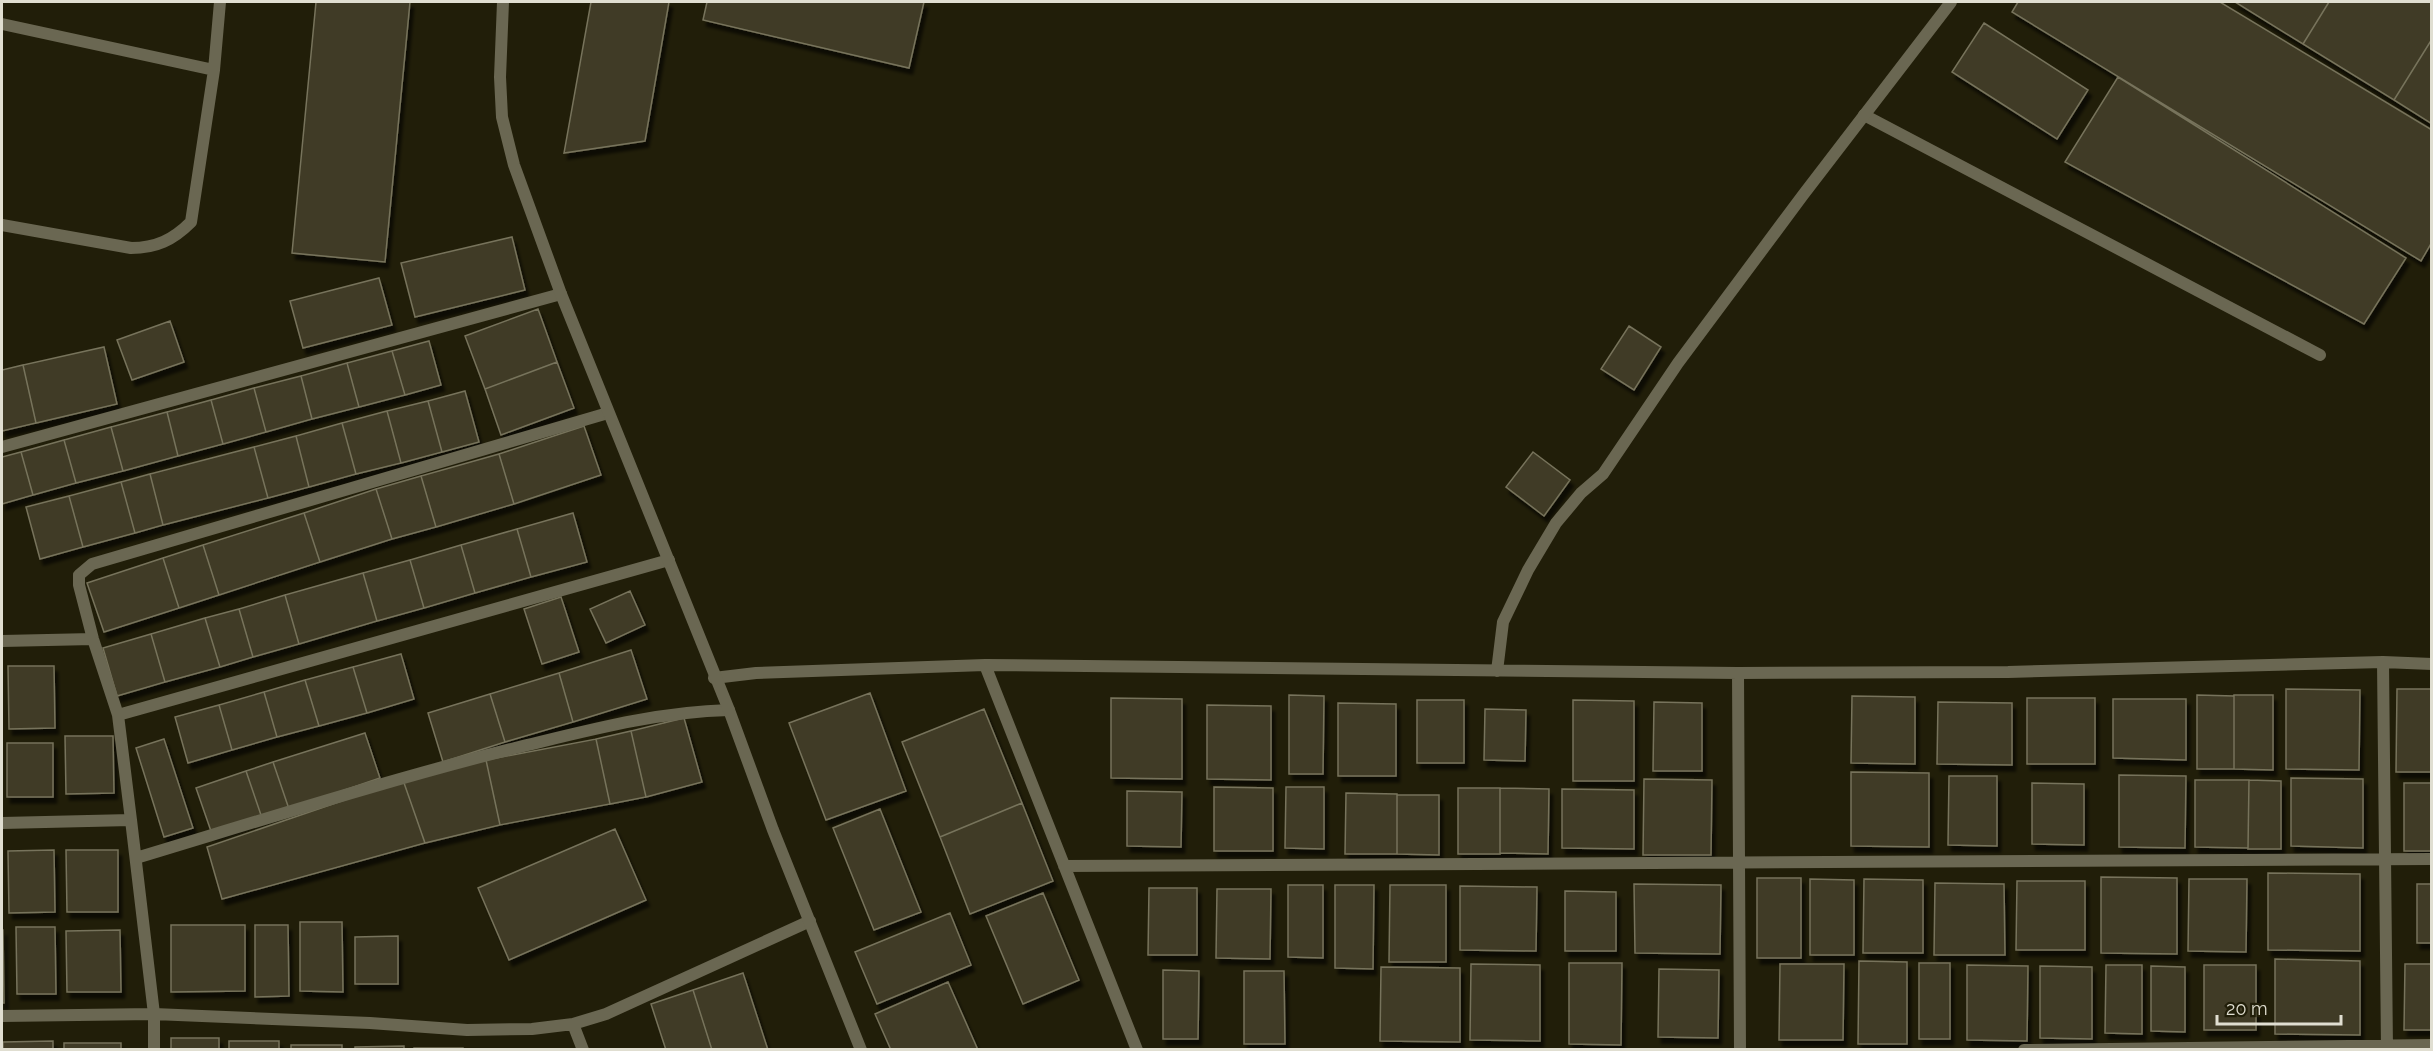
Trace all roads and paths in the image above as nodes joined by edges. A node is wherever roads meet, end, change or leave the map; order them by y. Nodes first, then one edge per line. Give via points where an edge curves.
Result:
1 (220, 2) edge
2 (503, 2) edge
3 (1951, 2) edge
4 (2, 24) edge
5 (214, 70) junction
6 (1864, 115) junction
7 (2, 225) edge
8 (561, 294) junction
9 (2320, 355) dead end
10 (608, 413) junction
11 (2, 447) edge
12 (669, 560) junction
13 (93, 639) junction
14 (2, 641) edge
15 (2383, 662) junction
16 (2432, 664) edge
17 (985, 665) junction
18 (1497, 671) junction
19 (1738, 673) junction
20 (714, 678) junction
21 (729, 710) junction
22 (118, 716) junction
23 (131, 820) junction
24 (2, 823) edge
25 (136, 858) junction
26 (2385, 859) junction
27 (2432, 859) edge
28 (1740, 862) junction
29 (1065, 866) junction
30 (810, 921) junction
31 (154, 1014) junction
32 (2, 1016) edge
33 (573, 1023) junction
34 (2432, 1045) edge
35 (2387, 1048) edge
36 (154, 1050) edge
37 (583, 1050) edge
38 (861, 1050) edge
39 (1137, 1050) edge
40 (1740, 1050) edge
41 (2024, 1050) edge

1 - 5 street
2 - 8 street via 502,117 514,165
3 - 6 street
4 - 5 street
5 - 7 street via 190,222 178,235 148,248 131,248
6 - 9 street
6 - 18 street via 1678,363 1604,474 1581,493 1556,523 1503,622
8 - 10 street
8 - 11 street
10 - 12 street
10 - 13 street via 92,564 79,575 79,585
12 - 20 street
12 - 22 street
13 - 14 street
13 - 22 street
15 - 16 street
15 - 19 street via 2008,672
15 - 26 street
17 - 18 street
17 - 20 street
17 - 29 street
18 - 19 street
19 - 28 street
20 - 21 street
21 - 25 street via 625,721 480,757
21 - 30 street
22 - 23 street
23 - 24 street
23 - 25 street
25 - 31 street
26 - 27 street
26 - 28 street
26 - 35 street
28 - 29 street
28 - 40 street
29 - 39 street
30 - 33 street via 606,1014
30 - 38 street
31 - 32 street
31 - 33 street via 467,1030 532,1029
31 - 36 street
33 - 37 street
34 - 35 street
35 - 41 street

